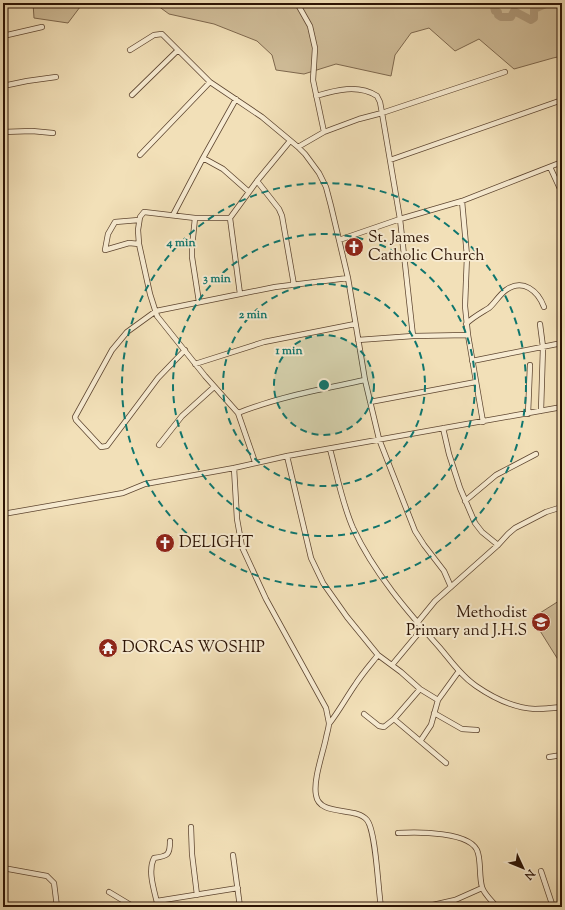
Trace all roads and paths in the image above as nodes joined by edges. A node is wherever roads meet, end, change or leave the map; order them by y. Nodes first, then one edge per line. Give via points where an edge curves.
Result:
1 (297, 3) edge
2 (42, 28) dead end
3 (3, 36) edge
4 (130, 50) dead end
5 (177, 51) junction
6 (505, 72) dead end
7 (56, 78) dead end
8 (210, 82) junction
9 (3, 86) edge
10 (132, 95) dead end
11 (316, 96) junction
12 (236, 99) junction
13 (562, 100) edge
14 (382, 114) junction
15 (3, 132) edge
16 (324, 132) junction
17 (53, 133) dead end
18 (290, 140) junction
19 (298, 147) junction
20 (140, 155) dead end
21 (203, 158) junction
22 (390, 160) junction
23 (562, 162) edge
24 (550, 167) junction
25 (257, 181) junction
26 (249, 192) junction
27 (562, 193) edge
28 (462, 201) junction
29 (173, 215) junction
30 (195, 218) junction
31 (230, 218) junction
32 (400, 219) junction
33 (139, 220) junction
34 (339, 240) junction
35 (139, 244) junction
36 (348, 278) junction
37 (294, 285) junction
38 (240, 294) junction
39 (198, 302) junction
40 (544, 307) dead end
41 (156, 311) junction
42 (356, 324) junction
43 (466, 324) junction
44 (540, 324) dead end
45 (468, 335) junction
46 (413, 336) junction
47 (358, 340) junction
48 (562, 343) edge
49 (543, 346) junction
50 (185, 350) junction
51 (472, 361) junction
52 (195, 364) junction
53 (530, 365) dead end
54 (365, 380) junction
55 (476, 382) junction
56 (214, 386) junction
57 (370, 402) junction
58 (562, 408) edge
59 (541, 411) junction
60 (238, 413) junction
61 (528, 414) junction
62 (484, 422) junction
63 (443, 428) junction
64 (379, 439) junction
65 (158, 445) dead end
66 (330, 449) junction
67 (536, 454) dead end
68 (287, 456) junction
69 (255, 462) junction
70 (234, 468) junction
71 (465, 501) junction
72 (562, 507) edge
73 (3, 514) edge
74 (498, 545) junction
75 (451, 587) junction
76 (417, 623) junction
77 (422, 629) junction
78 (378, 655) junction
79 (392, 665) junction
80 (459, 671) junction
81 (420, 689) junction
82 (438, 700) junction
83 (562, 707) edge
84 (434, 713) junction
85 (364, 714) dead end
86 (394, 719) junction
87 (329, 724) junction
88 (477, 730) dead end
89 (421, 740) junction
90 (562, 756) edge
91 (549, 757) dead end
92 (446, 763) dead end
93 (191, 827) dead end
94 (398, 833) dead end
95 (170, 841) dead end
96 (233, 855) dead end
97 (3, 868) edge
98 (541, 871) dead end
99 (238, 888) junction
100 (482, 888) junction
101 (109, 892) dead end
102 (197, 895) junction
103 (157, 901) junction
104 (57, 907) edge
105 (134, 907) edge
106 (158, 907) edge
107 (240, 907) edge
108 (381, 907) edge
109 (424, 907) edge
110 (497, 907) edge
111 (552, 907) edge

1 - 11 street via 310,26 315,48 313,80
2 - 3 street
4 - 5 street via 154,35 162,34
5 - 8 street
5 - 10 street
6 - 14 street
7 - 9 street
8 - 12 street
8 - 20 street
11 - 14 street via 349,88 364,91 377,96
11 - 16 street
12 - 18 street
12 - 21 street
13 - 22 street
14 - 16 street via 359,119
14 - 22 street
15 - 17 street
16 - 19 street
18 - 19 street
18 - 25 street
19 - 34 street via 316,168 326,187
21 - 26 street via 223,169
21 - 29 street
22 - 32 street
23 - 24 street
24 - 27 street
24 - 28 street
25 - 26 street
25 - 37 street via 282,216
26 - 31 street
28 - 32 street
28 - 43 street via 467,256
29 - 30 street
29 - 33 street via 147,212 141,215
30 - 31 street
30 - 39 street via 192,257
31 - 38 street
32 - 34 street
32 - 46 street
33 - 35 street
33 - 35 street via 115,222 108,234 104,250 129,243
34 - 36 street
35 - 41 street
36 - 37 street
36 - 42 street
37 - 38 street
38 - 39 street
39 - 41 street
40 - 43 street via 534,291 520,285 513,286
41 - 50 street via 158,318
41 - 50 street via 127,332 116,345 75,416 76,420 101,447 107,446 158,378
42 - 47 street
42 - 52 street via 264,342
43 - 45 street
44 - 49 street
45 - 46 street
45 - 51 street
46 - 47 street
47 - 54 street
48 - 49 street
49 - 51 street
49 - 59 street
50 - 52 street
51 - 55 street
52 - 56 street
53 - 61 street
54 - 57 street
54 - 60 street via 262,404
55 - 57 street
55 - 62 street
56 - 60 street
56 - 65 street via 182,416
57 - 64 street
58 - 59 street
59 - 61 street
60 - 69 street
61 - 62 street
62 - 63 street
63 - 64 street
63 - 71 street
64 - 66 street
64 - 75 street via 415,531 444,571
66 - 68 street
66 - 76 street via 352,527 382,577
67 - 71 street via 496,475
68 - 69 street
68 - 78 street via 311,558 317,573 336,602
69 - 70 street
70 - 73 street via 145,484 123,493
70 - 87 street via 237,519 242,547 266,599 326,708
71 - 74 street via 478,528
72 - 74 street via 515,528
74 - 75 street
75 - 76 street via 435,601
76 - 77 street
77 - 79 street
77 - 80 street
78 - 79 street
78 - 87 street via 366,668
79 - 81 street
80 - 82 street
80 - 83 street via 475,686 518,706 534,709
81 - 82 street
81 - 86 street
82 - 84 street
84 - 88 street via 462,729
84 - 89 street via 431,725
85 - 86 street via 382,727
86 - 89 street
87 - 108 street via 316,795 319,803 325,807 353,813 368,820 373,838
89 - 92 street
90 - 91 street
93 - 102 street
94 - 100 street via 442,834 472,845 479,854
95 - 103 street via 169,854 154,858 152,862 151,872
96 - 99 street
97 - 104 street via 47,876 54,883
98 - 111 street
99 - 102 street
99 - 107 street
100 - 109 street via 455,900
100 - 110 street
101 - 105 street
102 - 103 street
103 - 106 street

